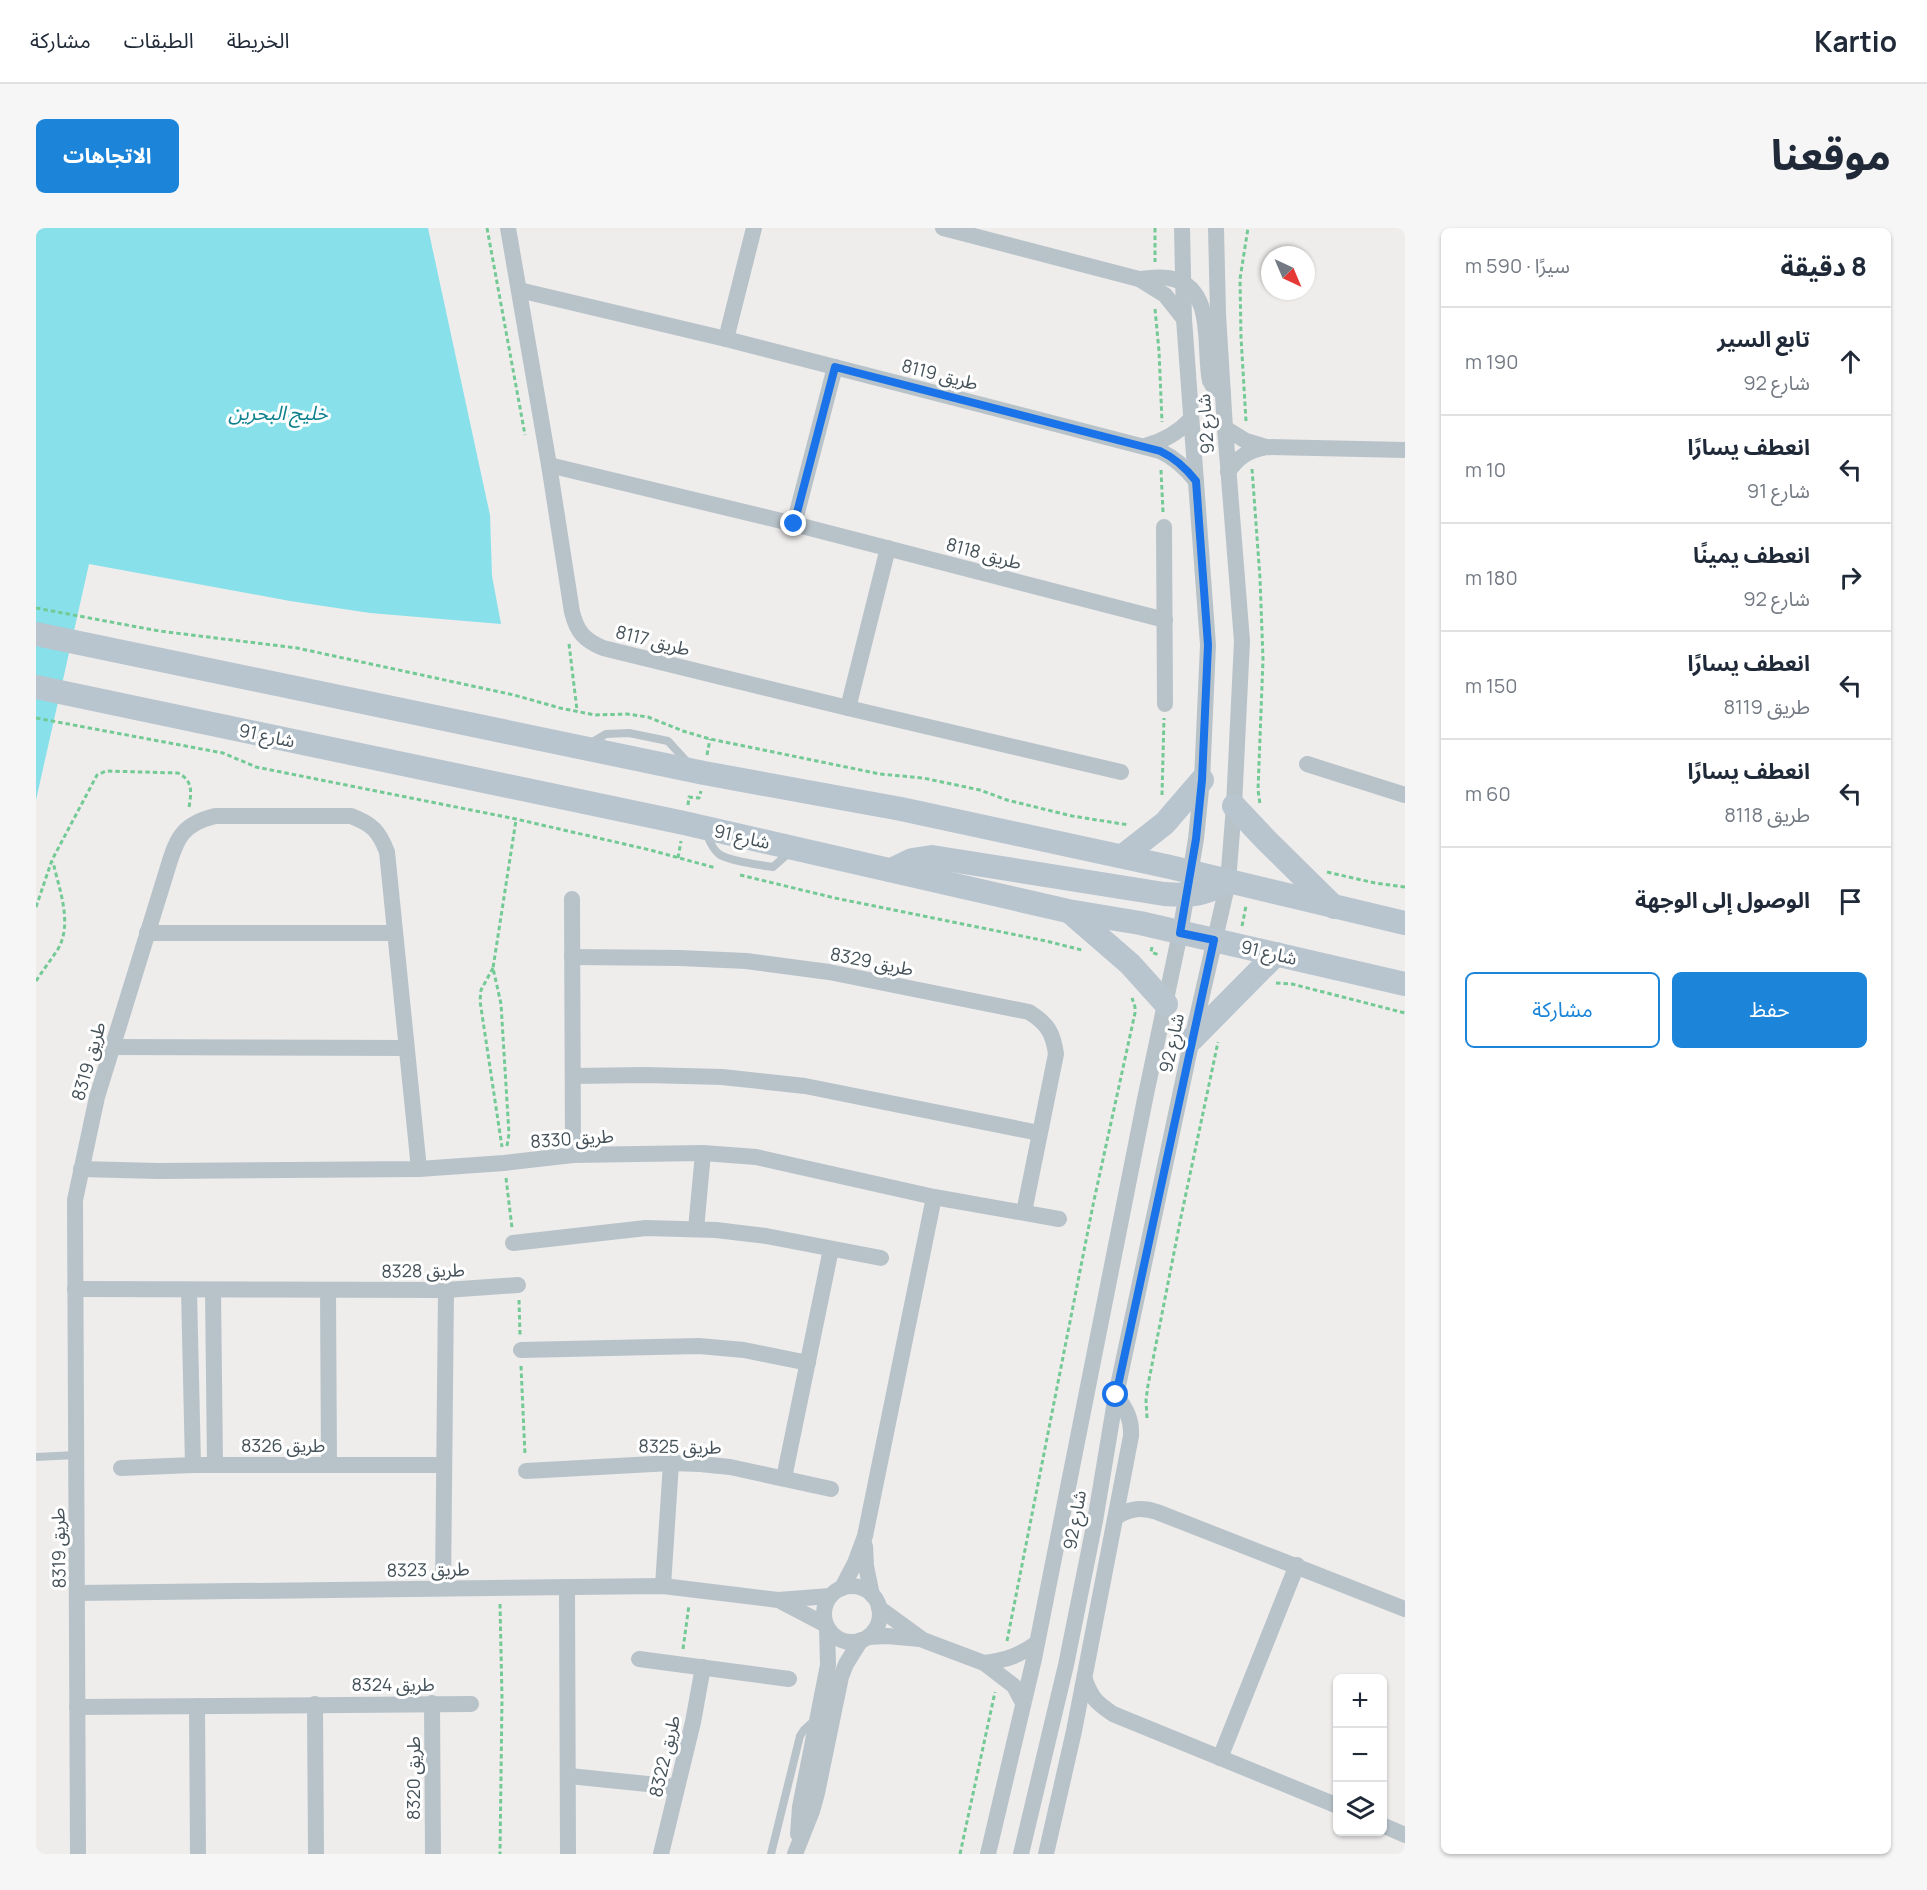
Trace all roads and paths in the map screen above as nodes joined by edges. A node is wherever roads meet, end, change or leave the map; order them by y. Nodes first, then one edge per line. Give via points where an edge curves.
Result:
1 (508, 228) edge
2 (754, 228) edge
3 (943, 228) edge
4 (1155, 228) edge
5 (1182, 228) edge
6 (1216, 228) edge
7 (1248, 228) edge
8 (1149, 281) junction
9 (1183, 283) junction
10 (519, 290) junction
11 (1184, 319) junction
12 (726, 339) junction
13 (835, 367) junction
14 (1223, 393) junction
15 (1191, 419) junction
16 (1225, 428) junction
17 (1156, 446) junction
18 (1254, 446) junction
19 (1405, 450) edge
20 (549, 465) junction
21 (1228, 472) junction
22 (1196, 481) junction
23 (794, 524) junction
24 (1164, 527) joint
25 (888, 548) junction
26 (36, 608) edge
27 (1165, 620) junction
28 (36, 634) edge
29 (36, 687) edge
30 (1165, 704) joint
31 (848, 708) junction
32 (36, 718) edge
33 (710, 739) junction
34 (1307, 764) dead end
35 (699, 772) junction
36 (1121, 772) dead end
37 (1202, 780) junction
38 (1405, 795) edge
39 (1161, 799) dead end
40 (1234, 806) junction
41 (1260, 807) dead end
42 (516, 819) junction
43 (693, 825) junction
44 (1131, 825) dead end
45 (184, 831) junction
46 (1123, 856) junction
47 (678, 858) junction
48 (52, 860) junction
49 (717, 868) dead end
50 (891, 870) junction
51 (1321, 870) dead end
52 (735, 874) dead end
53 (1228, 882) junction
54 (1190, 884) junction
55 (1405, 887) edge
56 (572, 899) dead end
57 (1334, 907) junction
58 (36, 908) edge
59 (1068, 911) junction
60 (1405, 923) edge
61 (147, 933) junction
62 (394, 933) junction
63 (1180, 933) junction
64 (1214, 940) junction
65 (1088, 952) dead end
66 (1276, 954) junction
67 (572, 957) junction
68 (493, 968) junction
69 (36, 981) edge
70 (1275, 984) dead end
71 (1405, 984) edge
72 (1130, 995) dead end
73 (1166, 1004) junction
74 (1405, 1013) edge
75 (1220, 1038) dead end
76 (1192, 1040) junction
77 (112, 1047) junction
78 (406, 1048) junction
79 (573, 1076) junction
80 (1039, 1133) junction
81 (703, 1153) junction
82 (573, 1155) junction
83 (504, 1163) junction
84 (81, 1169) junction
85 (418, 1169) junction
86 (934, 1197) junction
87 (1024, 1212) junction
88 (1059, 1219) dead end
89 (696, 1229) junction
90 (513, 1243) joint
91 (831, 1249) junction
92 (881, 1258) dead end
93 (518, 1286) joint
94 (75, 1289) junction
95 (189, 1290) junction
96 (213, 1290) junction
97 (328, 1290) junction
98 (446, 1290) junction
99 (521, 1350) junction
100 (808, 1363) junction
101 (1116, 1395) junction
102 (1148, 1422) dead end
103 (76, 1455) junction
104 (36, 1457) edge
105 (671, 1462) junction
106 (193, 1465) junction
107 (215, 1465) junction
108 (329, 1465) junction
109 (444, 1465) junction
110 (121, 1468) dead end
111 (526, 1471) joint
112 (784, 1478) junction
113 (1123, 1485) junction
114 (831, 1489) dead end
115 (1157, 1512) junction
116 (1116, 1517) junction
117 (865, 1536) junction
118 (1297, 1565) junction
119 (663, 1586) junction
120 (443, 1588) junction
121 (500, 1588) junction
122 (567, 1588) junction
123 (691, 1589) junction
124 (836, 1592) junction
125 (78, 1593) junction
126 (778, 1600) junction
127 (876, 1601) junction
128 (1404, 1606) edge
129 (826, 1626) junction
130 (865, 1639) junction
131 (924, 1640) junction
132 (1037, 1643) junction
133 (639, 1659) dead end
134 (681, 1665) junction
135 (703, 1667) junction
136 (1001, 1667) junction
137 (789, 1679) dead end
138 (1085, 1680) junction
139 (432, 1702) junction
140 (1023, 1703) junction
141 (315, 1704) junction
142 (471, 1704) dead end
143 (197, 1706) junction
144 (77, 1707) junction
145 (1113, 1714) junction
146 (818, 1717) junction
147 (1074, 1731) junction
148 (1220, 1758) junction
149 (569, 1776) junction
150 (677, 1787) junction
151 (1333, 1804) edge
152 (1387, 1827) edge
153 (1405, 1834) edge
154 (796, 1849) edge
155 (78, 1854) edge
156 (198, 1854) edge
157 (316, 1854) edge
158 (433, 1854) edge
159 (501, 1854) edge
160 (568, 1854) edge
161 (661, 1854) edge
162 (771, 1854) edge
163 (960, 1854) edge
164 (988, 1854) edge
165 (1021, 1854) edge
166 (1046, 1854) edge

1 - 10 street, طريق 8117
2 - 12 street
3 - 8 street
4 - 8 path
5 - 9 street, شارع 92
6 - 14 street, شارع 92
7 - 18 path via 1240,279 1241,337 1246,407
8 - 9 street via 1171,278
8 - 11 street
8 - 17 path via 1159,351
9 - 11 street, شارع 92
9 - 14 street via 1201,305 1210,381
10 - 12 street, طريق 8119
10 - 20 street, طريق 8117
11 - 15 street, شارع 92
12 - 13 street, طريق 8119
13 - 17 street, طريق 8119
13 - 23 street
14 - 16 street, شارع 92
15 - 17 street
15 - 22 street, شارع 92
16 - 18 street
16 - 21 street, شارع 92
17 - 22 street, طريق 8119 via 1186,468
17 - 24 path
18 - 19 street
18 - 21 street
18 - 41 path via 1263,659
20 - 23 street, طريق 8118
20 - 31 street, طريق 8117 via 572,612 576,626 591,642
21 - 40 street, شارع 92 via 1242,641
22 - 37 street, شارع 92 via 1208,645
23 - 25 street, طريق 8118
24 - 27 street
25 - 27 street, طريق 8118
25 - 31 street
26 - 33 path via 159,631 297,648 595,715 648,717
27 - 30 street
28 - 35 street
29 - 43 street, شارع 91
30 - 39 path
31 - 36 street, طريق 8117
32 - 42 path via 223,753 256,766
33 - 35 path
33 - 44 path via 880,774 923,778 1072,816
34 - 38 street
35 - 43 path via 699,798 689,797
35 - 46 street
37 - 46 street via 1165,823
37 - 54 street, شارع 92
40 - 53 street, شارع 92
40 - 57 street
42 - 47 path
42 - 68 path
43 - 47 path
43 - 50 street, شارع 91
45 - 48 path via 191,787 185,777 178,773 106,771 98,775 89,789
45 - 61 street, طريق 8319 via 176,842
45 - 62 street via 199,820 215,816 351,816 364,821 375,829 387,852
46 - 54 street
47 - 49 path
48 - 58 path
48 - 69 path via 64,929 59,948
50 - 54 street via 912,860 932,857 1164,894
50 - 59 street, شارع 91
51 - 55 path
52 - 65 path
53 - 54 street via 1200,894
53 - 57 street
53 - 64 street, شارع 92
54 - 63 street, شارع 92
56 - 67 street
57 - 60 street
59 - 63 street, شارع 91
59 - 73 street via 1130,964
61 - 62 street
61 - 77 street, طريق 8319
62 - 78 street
63 - 64 street, شارع 91
63 - 73 street, شارع 92
64 - 66 street, شارع 91
64 - 76 street, شارع 92
66 - 71 street, شارع 91
66 - 76 street
67 - 79 street
67 - 80 street, طريق 8329 via 746,961 829,972 1029,1012 1048,1028 1056,1054
68 - 83 path via 501,1004 509,1134
68 - 83 path via 480,990 480,1000
70 - 74 path via 1292,984
72 - 136 path via 1135,1013
73 - 132 street, شارع 92
75 - 102 path via 1148,1385
76 - 101 street, شارع 92
77 - 78 street
77 - 84 street, طريق 8319
78 - 85 street
79 - 80 street via 722,1077 805,1086
79 - 82 street
80 - 87 street, طريق 8329
81 - 82 street, طريق 8330
81 - 86 street, طريق 8330 via 756,1157
81 - 89 street
82 - 83 street, طريق 8330
83 - 85 street, طريق 8330
83 - 90 path
84 - 85 street, طريق 8330
84 - 94 street, طريق 8319 via 75,1200
86 - 87 street, طريق 8330
86 - 117 street
87 - 88 street, طريق 8330
89 - 90 street via 646,1228
89 - 91 street via 766,1236
91 - 92 street
91 - 100 street
93 - 98 street, طريق 8328
93 - 99 path
94 - 95 street, طريق 8328
94 - 103 street, طريق 8319
95 - 96 street, طريق 8328
95 - 106 street
96 - 97 street, طريق 8328
96 - 107 street
97 - 98 street, طريق 8328
97 - 108 street
98 - 109 street
99 - 100 street via 699,1346
99 - 111 path
100 - 112 street
101 - 113 street via 1132,1425
101 - 165 street, شارع 92 via 1066,1665
103 - 104 lane
103 - 125 street, طريق 8319
105 - 111 street, طريق 8325
105 - 112 street, طريق 8325 via 730,1467
105 - 119 street
106 - 107 street, طريق 8326
106 - 110 street, طريق 8326
107 - 108 street, طريق 8326
108 - 109 street, طريق 8326
109 - 120 street
112 - 114 street, طريق 8325
113 - 115 street
113 - 116 street
115 - 116 street via 1136,1509
115 - 118 street
116 - 138 street
117 - 124 street via 855,1563
117 - 127 street via 866,1566
118 - 128 street
118 - 148 street
119 - 122 street, طريق 8323
119 - 123 street, طريق 8323
120 - 121 street, طريق 8323
120 - 125 street, طريق 8323
121 - 122 street, طريق 8323
121 - 159 path
122 - 149 street
123 - 126 street, طريق 8323
123 - 134 path
124 - 126 street, طريق 8323 via 804,1600
124 - 127 street via 858,1587
124 - 129 street via 825,1607
125 - 144 street, طريق 8319
126 - 129 street, طريق 8323
127 - 130 street via 878,1624
127 - 131 street
129 - 130 street via 845,1642
129 - 146 street via 828,1665
130 - 131 street via 887,1636
130 - 154 street via 841,1677 817,1793
131 - 136 street
132 - 136 street
132 - 140 street, شارع 92
133 - 134 street
134 - 135 street
135 - 137 street
135 - 150 street, طريق 8322
136 - 140 street
136 - 163 path
138 - 145 street via 1094,1701
138 - 147 street
139 - 141 street, طريق 8324
139 - 142 street, طريق 8324
139 - 158 street, طريق 8320
140 - 164 street, شارع 92
141 - 143 street, طريق 8324
141 - 157 street
143 - 144 street, طريق 8324
143 - 156 street
144 - 155 street, طريق 8319
145 - 147 street via 1089,1714
145 - 148 street
146 - 154 street
146 - 162 lane via 800,1736
147 - 166 street
148 - 151 street
149 - 150 street
149 - 160 street
150 - 161 street, طريق 8322
152 - 153 street

